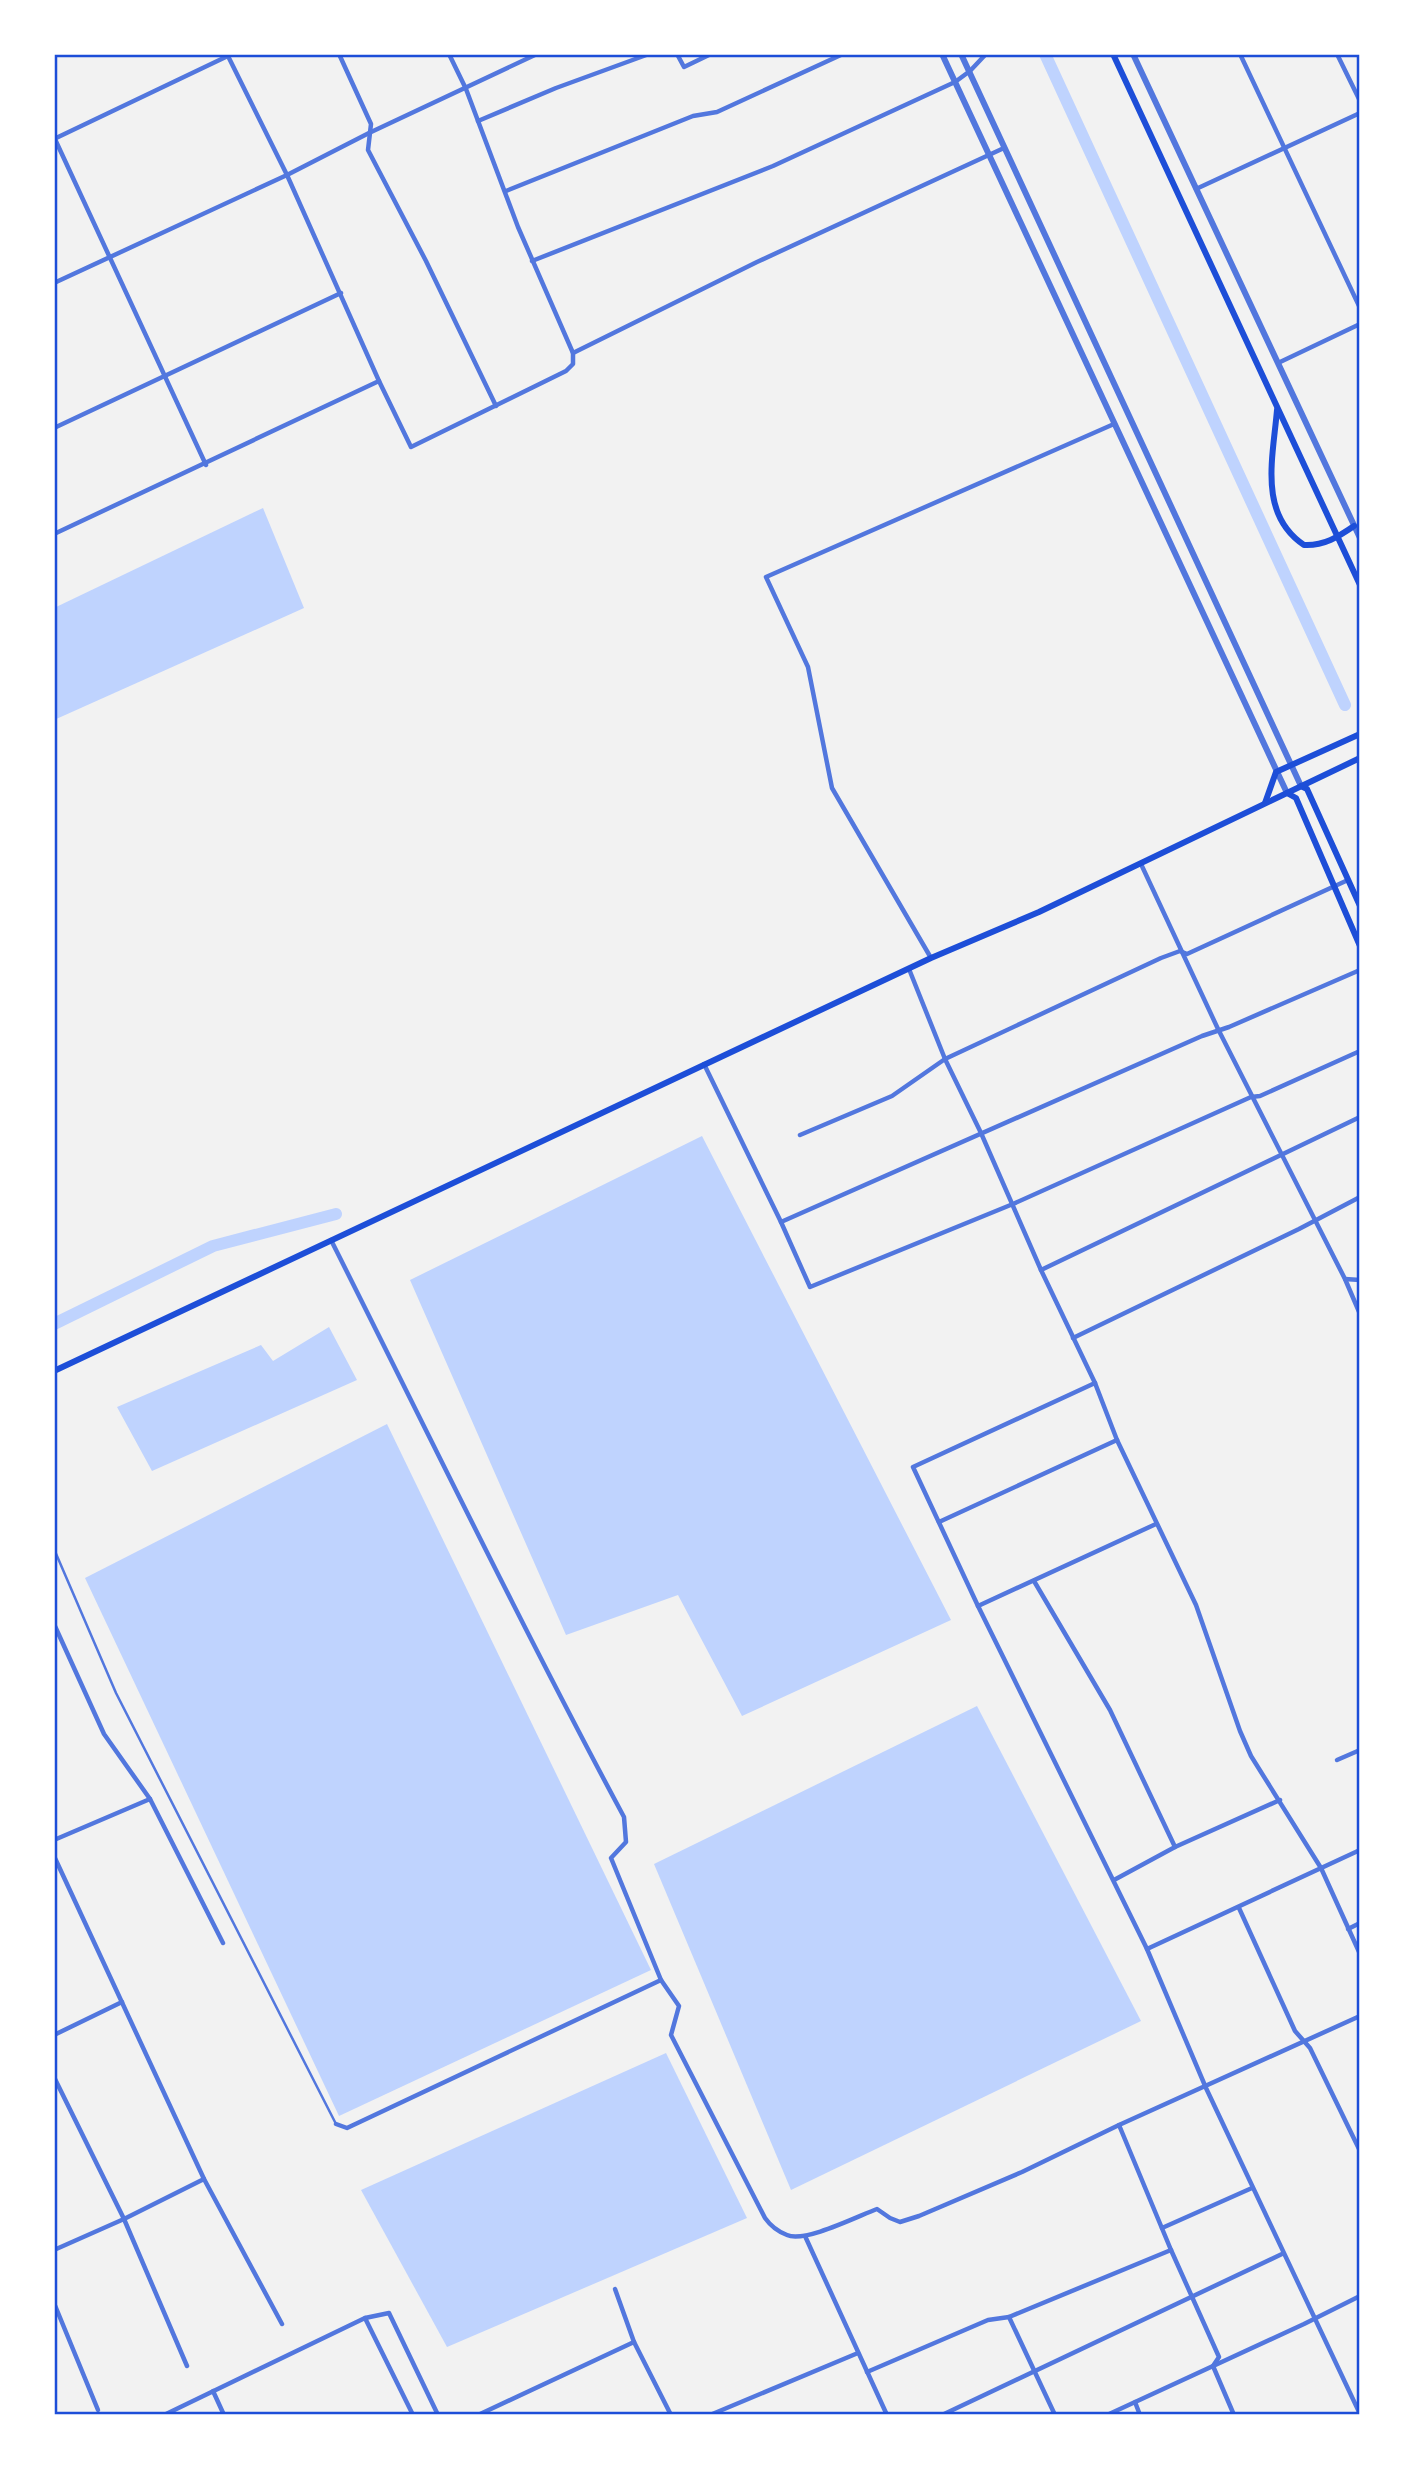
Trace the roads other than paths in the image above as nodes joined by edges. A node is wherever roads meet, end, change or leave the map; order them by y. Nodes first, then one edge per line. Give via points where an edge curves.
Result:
1 (339, 54) edge
2 (449, 54) edge
3 (537, 54) edge
4 (649, 54) edge
5 (677, 54) edge
6 (711, 54) edge
7 (843, 54) edge
8 (942, 54) edge
9 (961, 54) edge
10 (986, 54) edge
11 (1112, 54) edge
12 (1133, 54) edge
13 (1240, 54) edge
14 (1338, 54) edge
15 (229, 55) edge
16 (970, 71) junction
17 (955, 82) junction
18 (466, 89) junction
19 (1360, 101) edge
20 (1360, 113) edge
21 (478, 121) junction
22 (369, 133) junction
23 (54, 138) edge
24 (1004, 148) junction
25 (1284, 148) junction
26 (989, 155) junction
27 (287, 175) junction
28 (1196, 189) junction
29 (506, 191) junction
30 (112, 257) junction
31 (532, 261) junction
32 (54, 283) edge
33 (341, 293) junction
34 (1073, 297) junction
35 (1058, 304) junction
36 (1360, 308) edge
37 (1360, 324) edge
38 (1087, 327) junction
39 (1072, 335) junction
40 (573, 353) junction
41 (1278, 363) junction
42 (165, 376) junction
43 (379, 381) junction
44 (496, 406) junction
45 (1277, 408) junction
46 (1114, 424) junction
47 (54, 428) edge
48 (206, 465) junction
49 (1354, 526) junction
50 (54, 534) edge
51 (1338, 537) junction
52 (1360, 538) edge
53 (1190, 547) junction
54 (1175, 556) junction
55 (1360, 585) edge
56 (1360, 734) edge
57 (1360, 758) edge
58 (1291, 765) junction
59 (1276, 772) junction
60 (1301, 786) junction
61 (1287, 793) junction
62 (1265, 803) junction
63 (1140, 863) junction
64 (1348, 880) junction
65 (1335, 886) junction
66 (1360, 905) edge
67 (1360, 946) edge
68 (1180, 950) junction
69 (931, 958) junction
70 (909, 969) junction
71 (1360, 970) edge
72 (1218, 1030) junction
73 (1360, 1051) edge
74 (944, 1059) junction
75 (704, 1065) junction
76 (1251, 1097) junction
77 (1360, 1117) edge
78 (981, 1133) junction
79 (800, 1135) dead end
80 (1282, 1155) junction
81 (1360, 1197) edge
82 (1013, 1204) junction
83 (1315, 1219) junction
84 (781, 1222) junction
85 (331, 1240) junction
86 (1041, 1269) junction
87 (1345, 1279) junction
88 (1360, 1280) edge
89 (1360, 1314) edge
90 (1073, 1338) junction
91 (54, 1371) edge
92 (1095, 1383) junction
93 (1116, 1440) junction
94 (939, 1522) junction
95 (1156, 1524) junction
96 (54, 1549) edge
97 (1034, 1581) junction
98 (978, 1606) junction
99 (54, 1624) edge
100 (1360, 1750) edge
101 (1337, 1760) dead end
102 (150, 1799) junction
103 (1280, 1800) junction
104 (54, 1840) edge
105 (1175, 1847) junction
106 (1360, 1850) edge
107 (54, 1856) edge
108 (1321, 1868) junction
109 (1114, 1880) junction
110 (1239, 1908) junction
111 (1360, 1923) edge
112 (1348, 1928) junction
113 (223, 1943) dead end
114 (1147, 1949) junction
115 (1360, 1954) edge
116 (661, 1980) junction
117 (122, 2002) junction
118 (1360, 2016) edge
119 (54, 2035) edge
120 (1304, 2041) junction
121 (54, 2077) edge
122 (1206, 2088) junction
123 (336, 2124) joint
124 (1119, 2125) junction
125 (1360, 2151) edge
126 (205, 2179) junction
127 (1252, 2188) junction
128 (124, 2219) junction
129 (1162, 2228) junction
130 (805, 2236) junction
131 (54, 2250) edge
132 (1171, 2250) junction
133 (1283, 2254) junction
134 (615, 2289) dead end
135 (1360, 2296) edge
136 (1192, 2297) junction
137 (54, 2303) edge
138 (1009, 2317) junction
139 (365, 2318) junction
140 (1314, 2318) junction
141 (282, 2324) dead end
142 (634, 2342) junction
143 (858, 2353) junction
144 (187, 2366) dead end
145 (1213, 2366) junction
146 (1034, 2370) junction
147 (867, 2372) junction
148 (213, 2391) junction
149 (1135, 2402) junction
150 (98, 2410) dead end
151 (1360, 2414) edge
152 (164, 2415) edge
153 (224, 2415) edge
154 (413, 2415) edge
155 (438, 2415) edge
156 (478, 2415) edge
157 (670, 2415) edge
158 (710, 2415) edge
159 (887, 2415) edge
160 (942, 2415) edge
161 (1055, 2415) edge
162 (1107, 2415) edge
163 (1140, 2415) edge
164 (1234, 2415) edge

1 - 22 street via 371,124
2 - 18 street
3 - 18 street
4 - 21 street
5 - 6 street via 684,67
7 - 29 street via 717,112 694,116
8 - 17 street
9 - 16 street
10 - 16 street
11 - 45 main road
12 - 28 street
13 - 25 street
14 - 19 street
15 - 23 street
15 - 27 street
16 - 17 street
16 - 24 street
17 - 26 street
17 - 31 street via 773,166
18 - 21 street
18 - 22 street
20 - 25 street
21 - 29 street
22 - 27 street
22 - 44 street via 368,150
23 - 30 street
24 - 26 street
24 - 34 street
25 - 28 street
25 - 36 street
26 - 35 street
26 - 40 street
27 - 30 street
27 - 33 street
28 - 41 street
29 - 31 street
30 - 32 street
30 - 42 street
31 - 40 street
33 - 42 street
33 - 43 street
34 - 35 street
34 - 38 street
35 - 39 street
37 - 41 street
38 - 39 street
38 - 53 street
39 - 46 street
40 - 44 street via 573,364 566,371
41 - 49 street
42 - 47 street
42 - 48 street
43 - 44 street via 411,447
43 - 48 street
45 - 51 main road
45 - 51 main road via 1271,480 1282,526 1304,545
46 - 54 street
46 - 69 street via 766,577 808,667 832,788
48 - 50 street
49 - 51 main road
49 - 52 street
51 - 55 main road
53 - 54 street
53 - 58 street
54 - 59 street
56 - 58 main road
57 - 60 main road
58 - 59 main road
58 - 60 street
59 - 61 street
59 - 62 main road
60 - 61 main road
60 - 64 main road via 1307,789
61 - 62 main road
61 - 65 main road via 1296,798
62 - 63 main road
63 - 68 street
63 - 69 main road
64 - 65 street
64 - 66 main road
65 - 67 main road
65 - 68 street via 1187,954
68 - 72 street
68 - 74 street
69 - 70 main road
70 - 74 street
70 - 75 main road
71 - 72 street
72 - 76 street
72 - 78 street
73 - 76 street
74 - 78 street
74 - 79 street via 891,1096
75 - 84 street
75 - 85 main road
76 - 80 street
76 - 82 street
77 - 80 street
78 - 82 street
78 - 84 street
80 - 83 street
80 - 86 street
81 - 83 street
82 - 84 street via 810,1287
82 - 86 street
83 - 87 street
83 - 90 street
85 - 91 main road
85 - 116 street via 548,1676 624,1818 626,1842 611,1858
86 - 90 street
87 - 88 street
87 - 89 street
90 - 92 street
92 - 93 street
92 - 94 street via 913,1467
93 - 94 street
93 - 95 street
94 - 98 street
95 - 97 street
95 - 103 street via 1196,1605 1251,1756
96 - 123 lane via 116,1693
97 - 98 street
97 - 105 street via 1110,1710
98 - 109 street
99 - 102 street via 104,1734
100 - 101 street
102 - 104 street
102 - 113 street
103 - 105 street
103 - 108 street
105 - 109 street
106 - 108 street
107 - 117 street
108 - 110 street
108 - 112 street
109 - 114 street
110 - 114 street
110 - 120 street via 1295,2031
111 - 112 street
112 - 115 street
114 - 122 street
116 - 123 street via 348,2128
116 - 130 street via 679,2006 671,2035 769,2224 788,2236
117 - 119 street
117 - 126 street
118 - 120 street
120 - 122 street
120 - 125 street
121 - 128 street
122 - 124 street
122 - 127 street
124 - 129 street
124 - 130 street via 919,2217 900,2222 877,2209
126 - 128 street
126 - 141 street
127 - 129 street
127 - 133 street
128 - 131 street
128 - 144 street
129 - 132 street
130 - 143 street
132 - 136 street
132 - 138 street
133 - 136 street
133 - 140 street
134 - 142 street
135 - 140 street
136 - 145 street via 1219,2357
136 - 146 street
137 - 150 street
138 - 146 street
138 - 147 street via 988,2320
139 - 148 street
139 - 154 street
139 - 155 street via 389,2313
140 - 145 street
140 - 151 street
142 - 156 street
142 - 157 street
143 - 147 street
143 - 158 street
145 - 149 street
145 - 164 street
146 - 160 street
146 - 161 street
147 - 159 street
148 - 152 street
148 - 153 street
149 - 162 street
149 - 163 street

